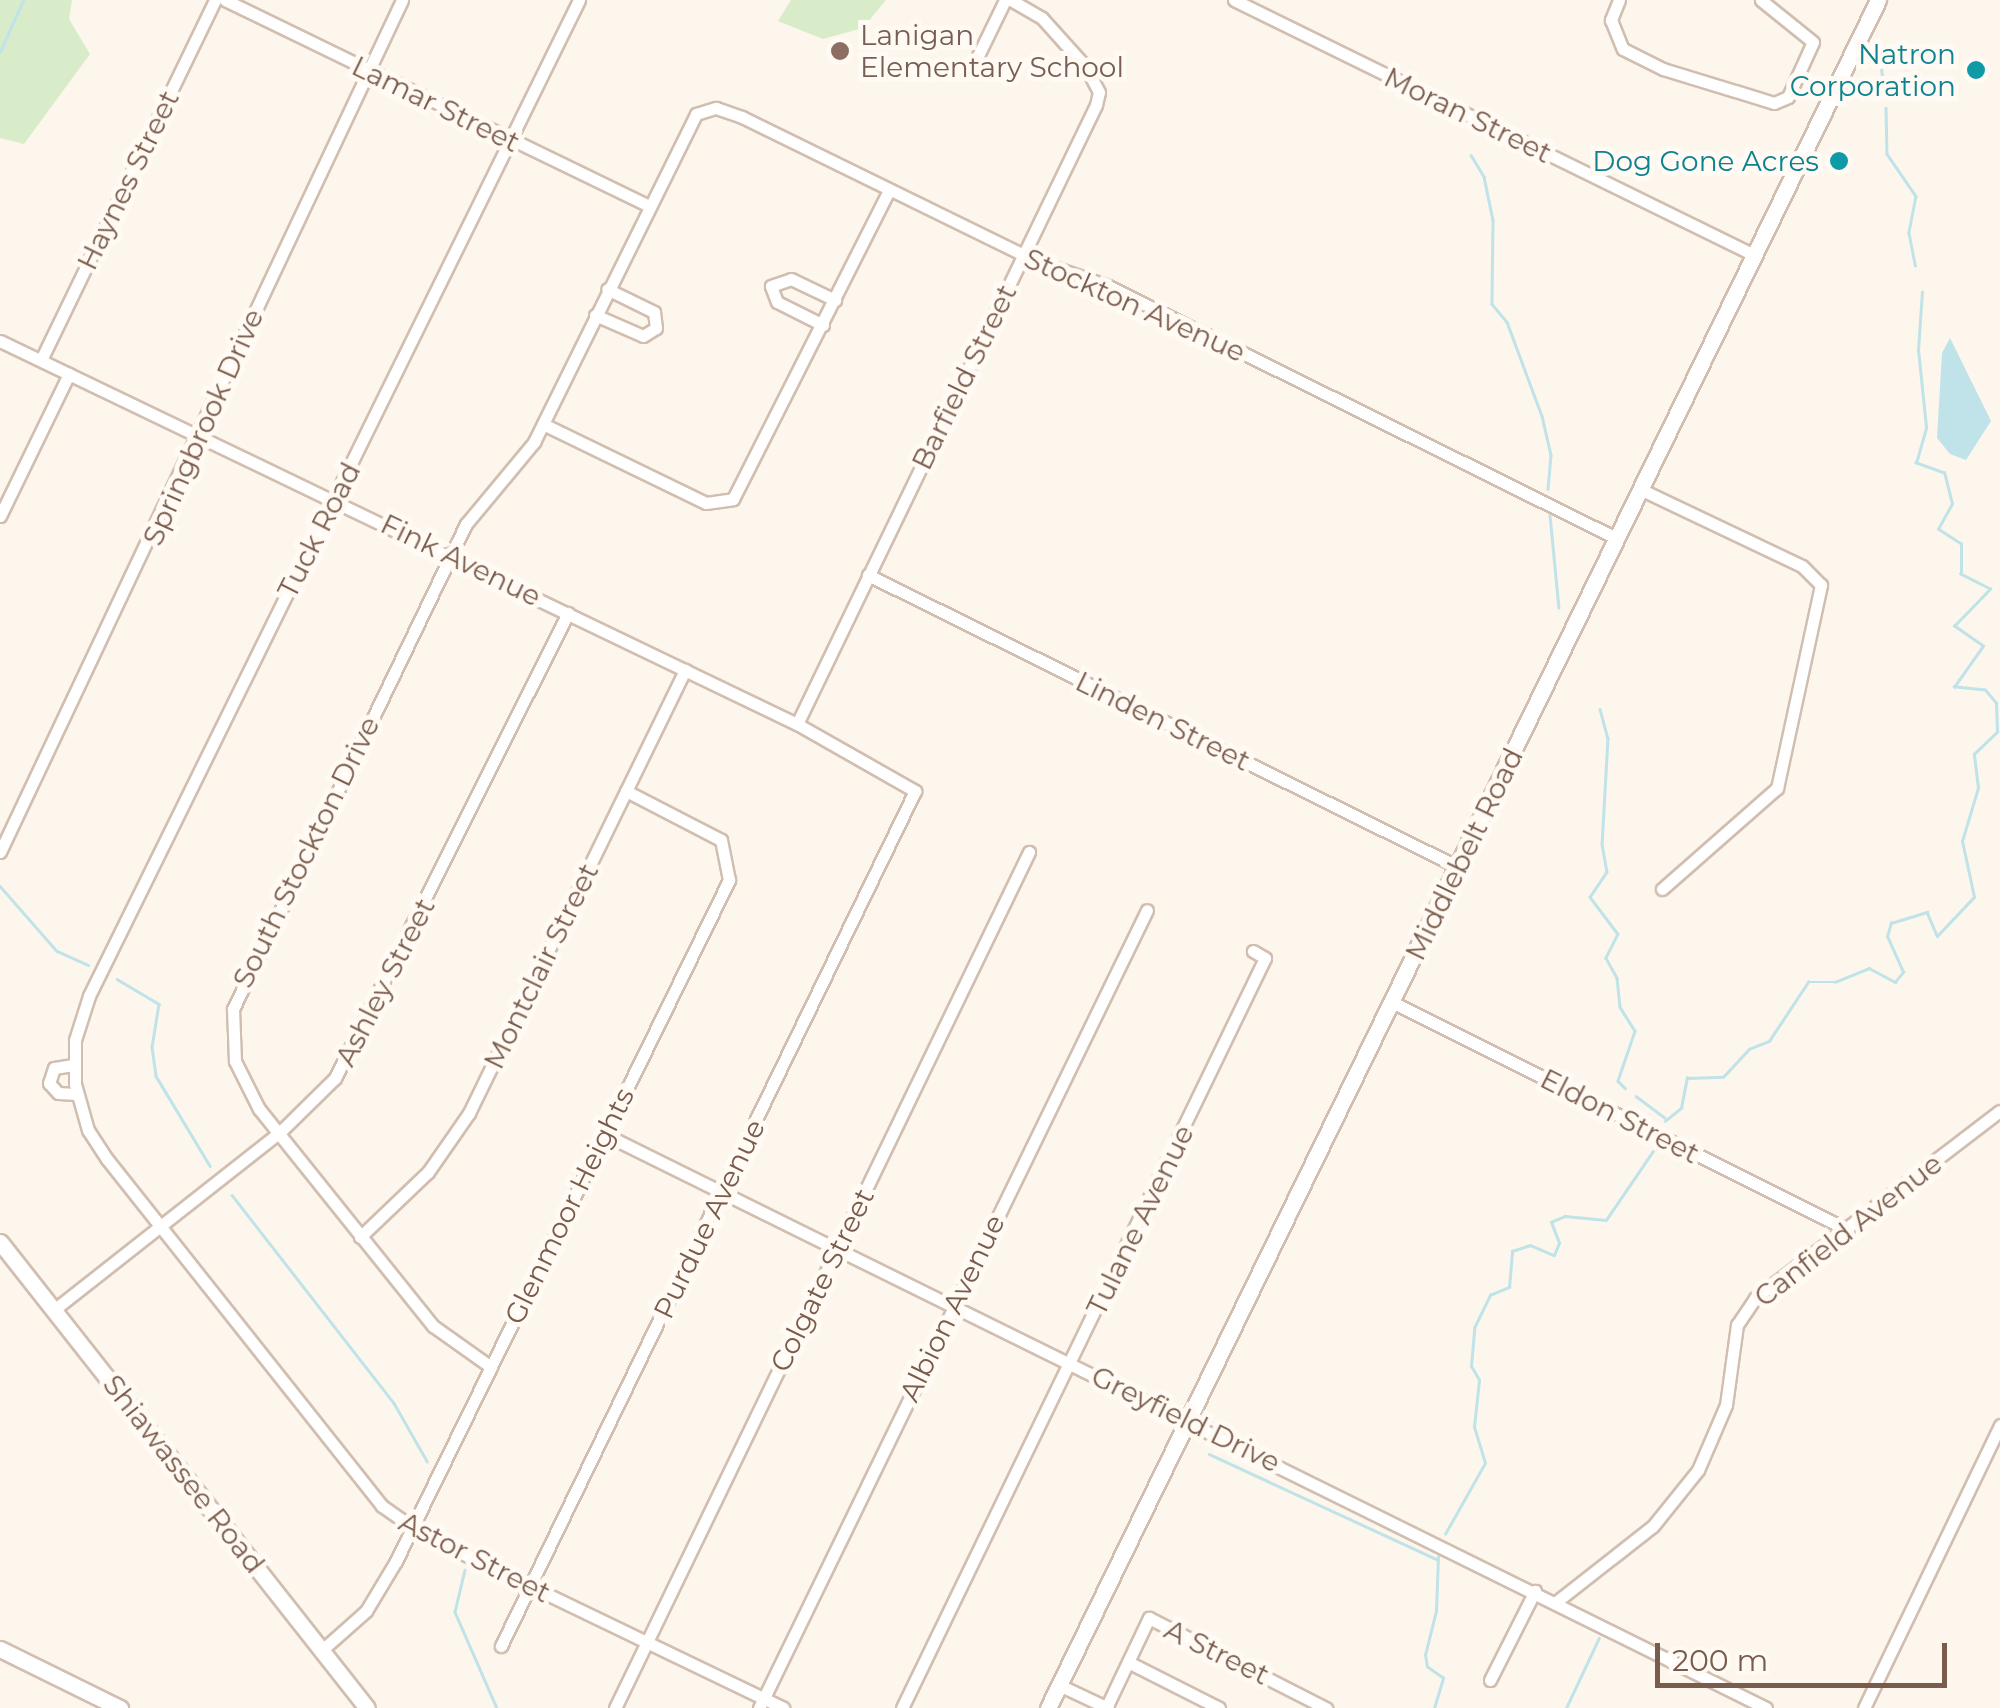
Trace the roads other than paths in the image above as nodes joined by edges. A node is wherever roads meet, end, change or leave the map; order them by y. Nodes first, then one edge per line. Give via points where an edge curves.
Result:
1 (214, 0) edge
2 (225, 0) edge
3 (402, 0) edge
4 (580, 0) edge
5 (1008, 0) edge
6 (1234, 0) edge
7 (1619, 0) edge
8 (1761, 0) edge
9 (1878, 0) edge
10 (973, 66) dead end
11 (368, 70) junction
12 (702, 110) joint
13 (510, 141) junction
14 (889, 190) junction
15 (648, 205) junction
16 (1024, 254) junction
17 (1756, 256) junction
18 (607, 288) junction
19 (835, 300) junction
20 (595, 314) junction
21 (824, 325) junction
22 (0, 341) edge
23 (40, 360) junction
24 (69, 374) junction
25 (543, 424) junction
26 (200, 434) junction
27 (1642, 490) junction
28 (335, 498) junction
29 (0, 516) edge
30 (1618, 539) junction
31 (450, 554) junction
32 (868, 575) junction
33 (568, 613) junction
34 (685, 670) junction
35 (796, 724) junction
36 (626, 791) junction
37 (914, 791) joint
38 (0, 852) edge
39 (1029, 852) dead end
40 (1458, 867) junction
41 (1662, 890) dead end
42 (1147, 910) dead end
43 (1253, 952) dead end
44 (1392, 1002) junction
45 (73, 1065) junction
46 (77, 1094) junction
47 (2000, 1111) edge
48 (278, 1133) junction
49 (604, 1134) junction
50 (721, 1193) junction
51 (159, 1226) junction
52 (1848, 1230) junction
53 (360, 1238) junction
54 (0, 1242) edge
55 (837, 1249) junction
56 (954, 1306) junction
57 (55, 1309) junction
58 (1070, 1362) junction
59 (492, 1367) junction
60 (1189, 1419) junction
61 (2000, 1425) edge
62 (412, 1528) junction
63 (530, 1586) junction
64 (1535, 1591) junction
65 (1556, 1602) junction
66 (647, 1643) junction
67 (501, 1646) dead end
68 (0, 1650) edge
69 (322, 1650) junction
70 (1128, 1662) junction
71 (1490, 1680) dead end
72 (1060, 1685) junction
73 (761, 1703) edge
74 (120, 1708) edge
75 (367, 1708) edge
76 (616, 1708) edge
77 (783, 1708) edge
78 (902, 1708) edge
79 (1048, 1708) edge
80 (1107, 1708) edge
81 (1219, 1708) edge
82 (1326, 1708) edge
83 (1766, 1708) edge
84 (1864, 1708) edge

1 - 23 street, Haynes Street
2 - 11 street, Lamar Street
3 - 11 street, Springbrook Drive
4 - 13 street, Tuck Road
5 - 10 street
5 - 16 street, Barfield Street via 1042,18 1099,92
6 - 17 street, Moran Street
7 - 8 street via 1611,20 1623,49 1663,70 1768,103 1788,96 1813,42
9 - 17 street, Middlebelt Road
11 - 13 street, Lamar Street
11 - 26 street, Springbrook Drive
12 - 14 street, Stockton Avenue via 742,117
12 - 15 street, South Stockton Drive via 690,119
13 - 15 street, Lamar Street
13 - 28 street, Tuck Road
14 - 16 street, Stockton Avenue
14 - 19 street
15 - 18 street, South Stockton Drive
16 - 30 street, Stockton Avenue via 1108,286
16 - 32 street, Barfield Street
17 - 27 street, Middlebelt Road
18 - 20 street, South Stockton Drive
18 - 20 street via 654,312 656,328 643,336
19 - 21 street
19 - 21 street via 791,278 771,286 776,302
20 - 25 street, South Stockton Drive
21 - 25 street via 733,499 706,503
22 - 23 street, Fink Avenue
23 - 24 street, Fink Avenue
24 - 26 street, Fink Avenue
24 - 29 street
25 - 31 street, South Stockton Drive via 522,462 466,524
26 - 28 street, Fink Avenue
26 - 38 street, Springbrook Drive
27 - 30 street, Middlebelt Road
27 - 41 street via 1802,566 1821,585 1777,788
28 - 31 street, Fink Avenue
28 - 45 street, Tuck Road via 89,996
30 - 40 street, Middlebelt Road
31 - 33 street, Fink Avenue
31 - 48 street, South Stockton Drive via 235,1000 234,1061
32 - 35 street, Barfield Street
32 - 40 street, Linden Street
33 - 34 street, Fink Avenue
33 - 48 street, Ashley Street via 358,1043 325,1091
34 - 35 street, Fink Avenue
34 - 36 street, Montclair Street
35 - 37 street, Fink Avenue
36 - 49 street, Glenmoor Heights via 721,840 730,866
36 - 53 street, Montclair Street via 456,1135
37 - 50 street, Purdue Avenue
39 - 55 street, Colgate Street
40 - 44 street, Middlebelt Road
42 - 56 street, Albion Avenue
43 - 58 street, Tulane Avenue via 1264,958
44 - 52 street, Eldon Street
44 - 60 street, Middlebelt Road
45 - 46 street, Tuck Road
45 - 46 street, Tuck Road via 54,1068 49,1083 58,1093
46 - 51 street, Tuck Road via 96,1144
47 - 52 street, Canfield Avenue
48 - 51 street, Ashley Street
48 - 53 street, South Stockton Drive
49 - 50 street, Greyfield Drive
49 - 59 street, Glenmoor Heights
50 - 55 street, Greyfield Drive
50 - 63 street, Purdue Avenue
51 - 57 street, Ashley Street
51 - 62 street, Astor Street via 365,1489
52 - 65 street, Canfield Avenue via 1743,1313 1726,1405 1682,1494
53 - 59 street, South Stockton Drive via 432,1326
54 - 57 street, Shiawassee Road
55 - 56 street, Greyfield Drive
55 - 66 street, Colgate Street
56 - 58 street, Greyfield Drive
56 - 73 street, Albion Avenue
57 - 69 street, Shiawassee Road
58 - 60 street, Greyfield Drive
58 - 78 street, Tulane Avenue
59 - 62 street, Glenmoor Heights
60 - 64 street, Greyfield Drive
60 - 72 street, Middlebelt Road
61 - 84 street
62 - 63 street, Astor Street
62 - 69 street, Glenmoor Heights via 366,1611
63 - 66 street, Astor Street
63 - 67 street, Purdue Avenue
64 - 65 street, Greyfield Drive
64 - 71 street
65 - 83 street, Greyfield Drive
66 - 73 street, Astor Street
66 - 76 street, Colgate Street
68 - 74 street
69 - 75 street, Shiawassee Road
70 - 80 street, A Street
70 - 81 street
70 - 82 street, A Street via 1149,1618
72 - 79 street, Middlebelt Road
72 - 80 street
73 - 77 street, Astor Street

